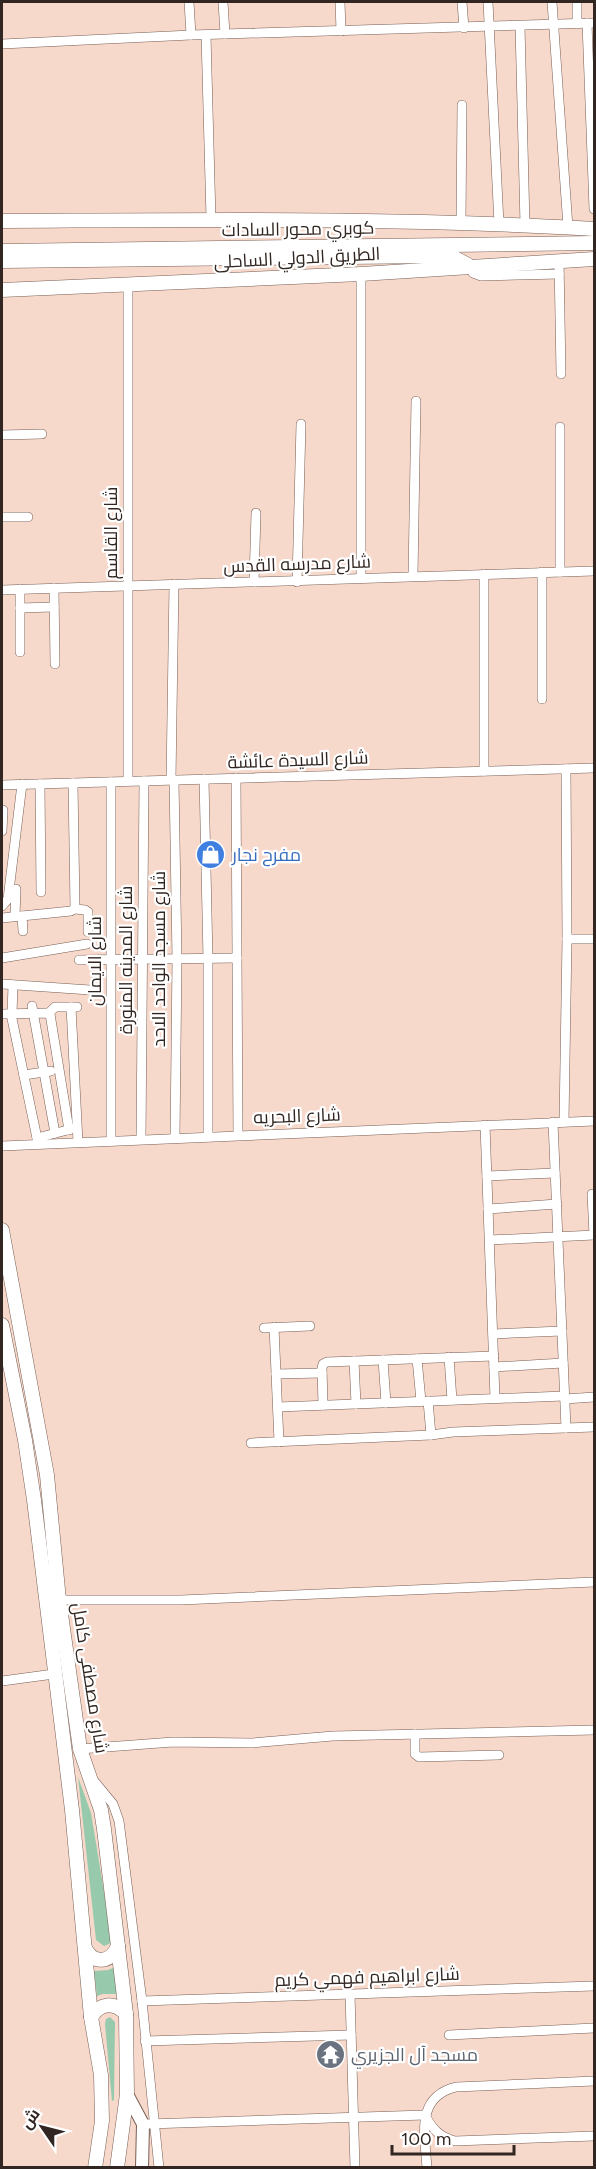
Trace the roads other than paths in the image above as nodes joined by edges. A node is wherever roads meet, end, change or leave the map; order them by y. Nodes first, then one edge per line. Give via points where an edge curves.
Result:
1 (189, 2) edge
2 (223, 2) edge
3 (340, 2) edge
4 (462, 2) edge
5 (488, 2) edge
6 (552, 2) edge
7 (577, 2) edge
8 (586, 23) edge
9 (552, 24) junction
10 (520, 26) junction
11 (489, 27) junction
12 (464, 28) junction
13 (341, 31) junction
14 (225, 34) junction
15 (191, 35) junction
16 (206, 35) junction
17 (2, 44) edge
18 (462, 105) dead end
19 (594, 209) edge
20 (211, 219) junction
21 (2, 221) edge
22 (461, 223) junction
23 (499, 224) junction
24 (525, 225) junction
25 (568, 227) junction
26 (594, 229) edge
27 (594, 243) edge
28 (2, 251) edge
29 (136, 254) junction
30 (594, 260) edge
31 (2, 261) edge
32 (468, 266) junction
33 (559, 267) junction
34 (361, 274) junction
35 (128, 285) junction
36 (2, 290) edge
37 (561, 374) dead end
38 (416, 401) dead end
39 (301, 424) dead end
40 (561, 427) dead end
41 (42, 434) dead end
42 (2, 435) edge
43 (256, 513) dead end
44 (2, 517) edge
45 (28, 517) dead end
46 (594, 571) edge
47 (542, 572) junction
48 (560, 572) junction
49 (484, 574) junction
50 (413, 576) junction
51 (360, 578) junction
52 (254, 582) junction
53 (297, 582) junction
54 (174, 584) junction
55 (128, 586) junction
56 (54, 588) junction
57 (20, 589) junction
58 (2, 590) edge
59 (54, 607) junction
60 (20, 608) junction
61 (20, 652) dead end
62 (55, 664) dead end
63 (542, 699) dead end
64 (594, 768) edge
65 (566, 769) junction
66 (484, 771) junction
67 (237, 778) junction
68 (204, 779) junction
69 (172, 780) junction
70 (128, 781) junction
71 (144, 781) junction
72 (111, 782) junction
73 (73, 783) junction
74 (22, 784) junction
75 (40, 784) junction
76 (2, 785) edge
77 (2, 817) edge
78 (2, 830) edge
79 (16, 831) junction
80 (2, 862) edge
81 (12, 863) junction
82 (9, 885) edge
83 (41, 892) dead end
84 (2, 906) edge
85 (75, 907) junction
86 (19, 916) junction
87 (2, 918) edge
88 (23, 931) dead end
89 (88, 932) dead end
90 (567, 939) junction
91 (594, 939) edge
92 (87, 944) dead end
93 (2, 958) edge
94 (237, 958) junction
95 (177, 959) junction
96 (208, 959) junction
97 (80, 960) dead end
98 (111, 960) junction
99 (143, 960) junction
100 (2, 984) edge
101 (14, 985) junction
102 (90, 990) dead end
103 (33, 1009) junction
104 (48, 1013) junction
105 (8, 1014) edge
106 (59, 1069) junction
107 (45, 1072) junction
108 (24, 1076) junction
109 (594, 1121) edge
110 (553, 1122) junction
111 (564, 1122) junction
112 (485, 1125) junction
113 (73, 1129) junction
114 (56, 1133) junction
115 (238, 1135) junction
116 (208, 1137) junction
117 (175, 1138) junction
118 (141, 1139) junction
119 (37, 1141) junction
120 (111, 1141) junction
121 (78, 1142) junction
122 (2, 1146) edge
123 (555, 1173) junction
124 (487, 1176) junction
125 (592, 1194) dead end
126 (557, 1204) junction
127 (488, 1209) junction
128 (2, 1230) edge
129 (594, 1235) edge
130 (558, 1237) junction
131 (490, 1240) junction
132 (2, 1325) edge
133 (310, 1326) dead end
134 (562, 1331) junction
135 (493, 1334) junction
136 (494, 1356) junction
137 (448, 1357) junction
138 (417, 1359) junction
139 (383, 1360) junction
140 (354, 1361) junction
141 (563, 1363) junction
142 (494, 1367) junction
143 (322, 1373) junction
144 (276, 1374) junction
145 (564, 1397) junction
146 (594, 1397) edge
147 (495, 1398) junction
148 (452, 1400) junction
149 (424, 1401) junction
150 (386, 1403) junction
151 (356, 1404) junction
152 (323, 1406) junction
153 (278, 1407) junction
154 (594, 1427) edge
155 (566, 1428) junction
156 (431, 1435) junction
157 (279, 1442) junction
158 (251, 1443) dead end
159 (594, 1582) edge
160 (59, 1600) junction
161 (54, 1674) junction
162 (2, 1682) edge
163 (594, 1730) edge
164 (415, 1734) junction
165 (80, 1749) junction
166 (499, 1755) dead end
167 (89, 1775) junction
168 (118, 1946) junction
169 (85, 1948) junction
170 (594, 1986) edge
171 (350, 1994) junction
172 (142, 2001) junction
173 (126, 2014) junction
174 (91, 2017) junction
175 (594, 2028) edge
176 (351, 2035) junction
177 (449, 2035) dead end
178 (145, 2041) junction
179 (594, 2081) edge
180 (127, 2094) junction
181 (425, 2115) junction
182 (353, 2117) junction
183 (148, 2124) junction
184 (594, 2136) edge
185 (95, 2168) edge
186 (117, 2168) edge
187 (142, 2168) edge
188 (159, 2168) edge
189 (355, 2168) edge
190 (427, 2168) edge

1 - 15 street
2 - 14 street
3 - 13 street
4 - 12 street
5 - 11 street
6 - 9 street
7 - 8 street
8 - 9 street
8 - 19 street
9 - 10 street
9 - 25 street
10 - 11 street
10 - 24 street
11 - 12 street
11 - 23 street
12 - 13 street
13 - 14 street
14 - 16 street
15 - 16 street
15 - 17 street
16 - 20 street
18 - 22 street
20 - 21 main road, الطريق الدولي الساحلى
20 - 22 main road, الطريق الدولي الساحلى
22 - 23 main road, الطريق الدولي الساحلى
23 - 24 main road, الطريق الدولي الساحلى
24 - 25 main road, الطريق الدولي الساحلى
25 - 26 main road, الطريق الدولي الساحلى
27 - 29 main road, كوبري محور السادات
28 - 29 main road, كوبري محور السادات
29 - 31 main road, كوبري محور السادات
29 - 32 main road, كوبري محور السادات via 440,256 455,258
30 - 33 main road, الطريق الدولي الساحلى
32 - 33 main road, الطريق الدولي الساحلى
32 - 34 main road, الطريق الدولي الساحلى
33 - 37 street
34 - 35 main road, الطريق الدولي الساحلى
34 - 51 street
35 - 36 main road, الطريق الدولي الساحلى
35 - 55 street, شارع القاسم
38 - 50 street
39 - 53 street
40 - 48 street
41 - 42 street
43 - 52 street
44 - 45 street
46 - 48 street, شارع مدرسه القدس
47 - 48 street, شارع مدرسه القدس
47 - 49 street, شارع مدرسه القدس
47 - 63 street
49 - 50 street, شارع مدرسه القدس
49 - 66 street
50 - 51 street, شارع مدرسه القدس
51 - 53 street, شارع مدرسه القدس
52 - 53 street, شارع مدرسه القدس
52 - 54 street, شارع مدرسه القدس
54 - 55 street, شارع مدرسه القدس
54 - 69 street, شارع مسجد الواحد الاحد
55 - 56 street, شارع مدرسه القدس
55 - 70 street, شارع القاسم
56 - 57 street, شارع مدرسه القدس
56 - 59 street
57 - 58 street, شارع مدرسه القدس
57 - 60 street
59 - 60 street
59 - 62 street
60 - 61 street
64 - 65 street, شارع السيدة عائشة
65 - 66 street, شارع السيدة عائشة
65 - 90 street
66 - 67 street, شارع السيدة عائشة
67 - 68 street, شارع السيدة عائشة
67 - 94 street
68 - 69 street, شارع السيدة عائشة
68 - 96 street
69 - 71 street, شارع السيدة عائشة
69 - 95 street, شارع مسجد الواحد الاحد
70 - 71 street, شارع السيدة عائشة
70 - 72 street, شارع السيدة عائشة
71 - 99 street, شارع المدينه المنورة
72 - 73 street, شارع السيدة عائشة
72 - 98 street, شارع الايمان
73 - 75 street, شارع السيدة عائشة
73 - 85 street
74 - 75 street, شارع السيدة عائشة
74 - 76 street, شارع السيدة عائشة
74 - 79 street
75 - 83 street
77 - 78 street
78 - 79 street
79 - 81 street
80 - 81 street
81 - 82 street
82 - 84 street via 8,899
82 - 86 street
85 - 86 street
85 - 89 street via 87,911
86 - 87 street
86 - 88 street
90 - 91 street
90 - 111 street
92 - 93 street
94 - 96 street
94 - 115 street
95 - 96 street
95 - 99 street
95 - 117 street, شارع مسجد الواحد الاحد
96 - 116 street
97 - 98 street
98 - 99 street
98 - 120 street, شارع الايمان
99 - 118 street, شارع المدينه المنورة
100 - 101 street
101 - 102 street
101 - 105 street
103 - 104 street
103 - 105 street
103 - 107 street
104 - 106 street
104 - 113 street via 55,1007 74,1007
105 - 108 street
106 - 107 street
106 - 113 street
107 - 108 street
107 - 114 street
108 - 119 street
109 - 111 street, شارع البحريه
110 - 111 street, شارع البحريه
110 - 112 street, شارع البحريه
110 - 123 street
112 - 115 street, شارع البحريه
112 - 124 street
113 - 114 street
113 - 121 street
114 - 119 street
115 - 116 street, شارع البحريه
116 - 117 street, شارع البحريه
117 - 118 street, شارع البحريه
118 - 120 street, شارع البحريه
119 - 121 street, شارع البحريه
119 - 122 street, شارع البحريه
120 - 121 street, شارع البحريه
123 - 124 street
123 - 126 street
124 - 127 street
125 - 129 street
126 - 127 street
126 - 130 street
127 - 131 street
128 - 160 main road, شارع مصطفى كامل via 47,1475
129 - 130 street
130 - 131 street
130 - 134 street
131 - 135 street
132 - 161 main road, شارع مصطفى كامل via 32,1484
133 - 144 street via 269,1327
134 - 135 street
134 - 141 street
135 - 136 street
136 - 137 street
136 - 142 street
137 - 138 street
137 - 148 street
138 - 139 street
138 - 149 street
139 - 140 street
139 - 150 street
140 - 143 street via 325,1363
140 - 151 street
141 - 142 street
141 - 145 street
142 - 147 street
143 - 144 street
143 - 152 street
144 - 153 street
145 - 146 street
145 - 147 street
145 - 155 street
147 - 148 street
148 - 149 street
149 - 150 street
149 - 156 street
150 - 151 street
151 - 152 street
152 - 153 street
153 - 157 street
154 - 155 street
155 - 156 street
156 - 157 street
157 - 158 street
159 - 160 street via 182,1600
160 - 165 main road, شارع مصطفى كامل
161 - 162 street
161 - 169 main road, شارع مصطفى كامل
163 - 164 street
164 - 165 street
164 - 166 street via 418,1757
165 - 167 main road, شارع مصطفى كامل
167 - 168 main road, شارع مصطفى كامل via 101,1810
167 - 172 street via 113,1804 119,1821
168 - 169 main road via 115,1953 102,1960 94,1959
168 - 173 main road, شارع مصطفى كامل
169 - 174 main road, شارع مصطفى كامل
170 - 171 street, شارع ابراهيم فهمي كريم
171 - 172 street, شارع ابراهيم فهمي كريم
171 - 176 street
172 - 178 street
173 - 174 main road via 121,2008 108,2005
173 - 180 main road, شارع مصطفى كامل
174 - 185 main road, شارع مصطفى كامل via 102,2104
175 - 177 street
176 - 178 street
176 - 182 street
178 - 183 street
179 - 181 street via 456,2086 436,2095
180 - 183 main road
180 - 186 main road, شارع مصطفى كامل
181 - 182 street
181 - 184 street via 436,2133 454,2141
181 - 190 street
182 - 183 street
182 - 189 street
183 - 187 main road
183 - 188 street

